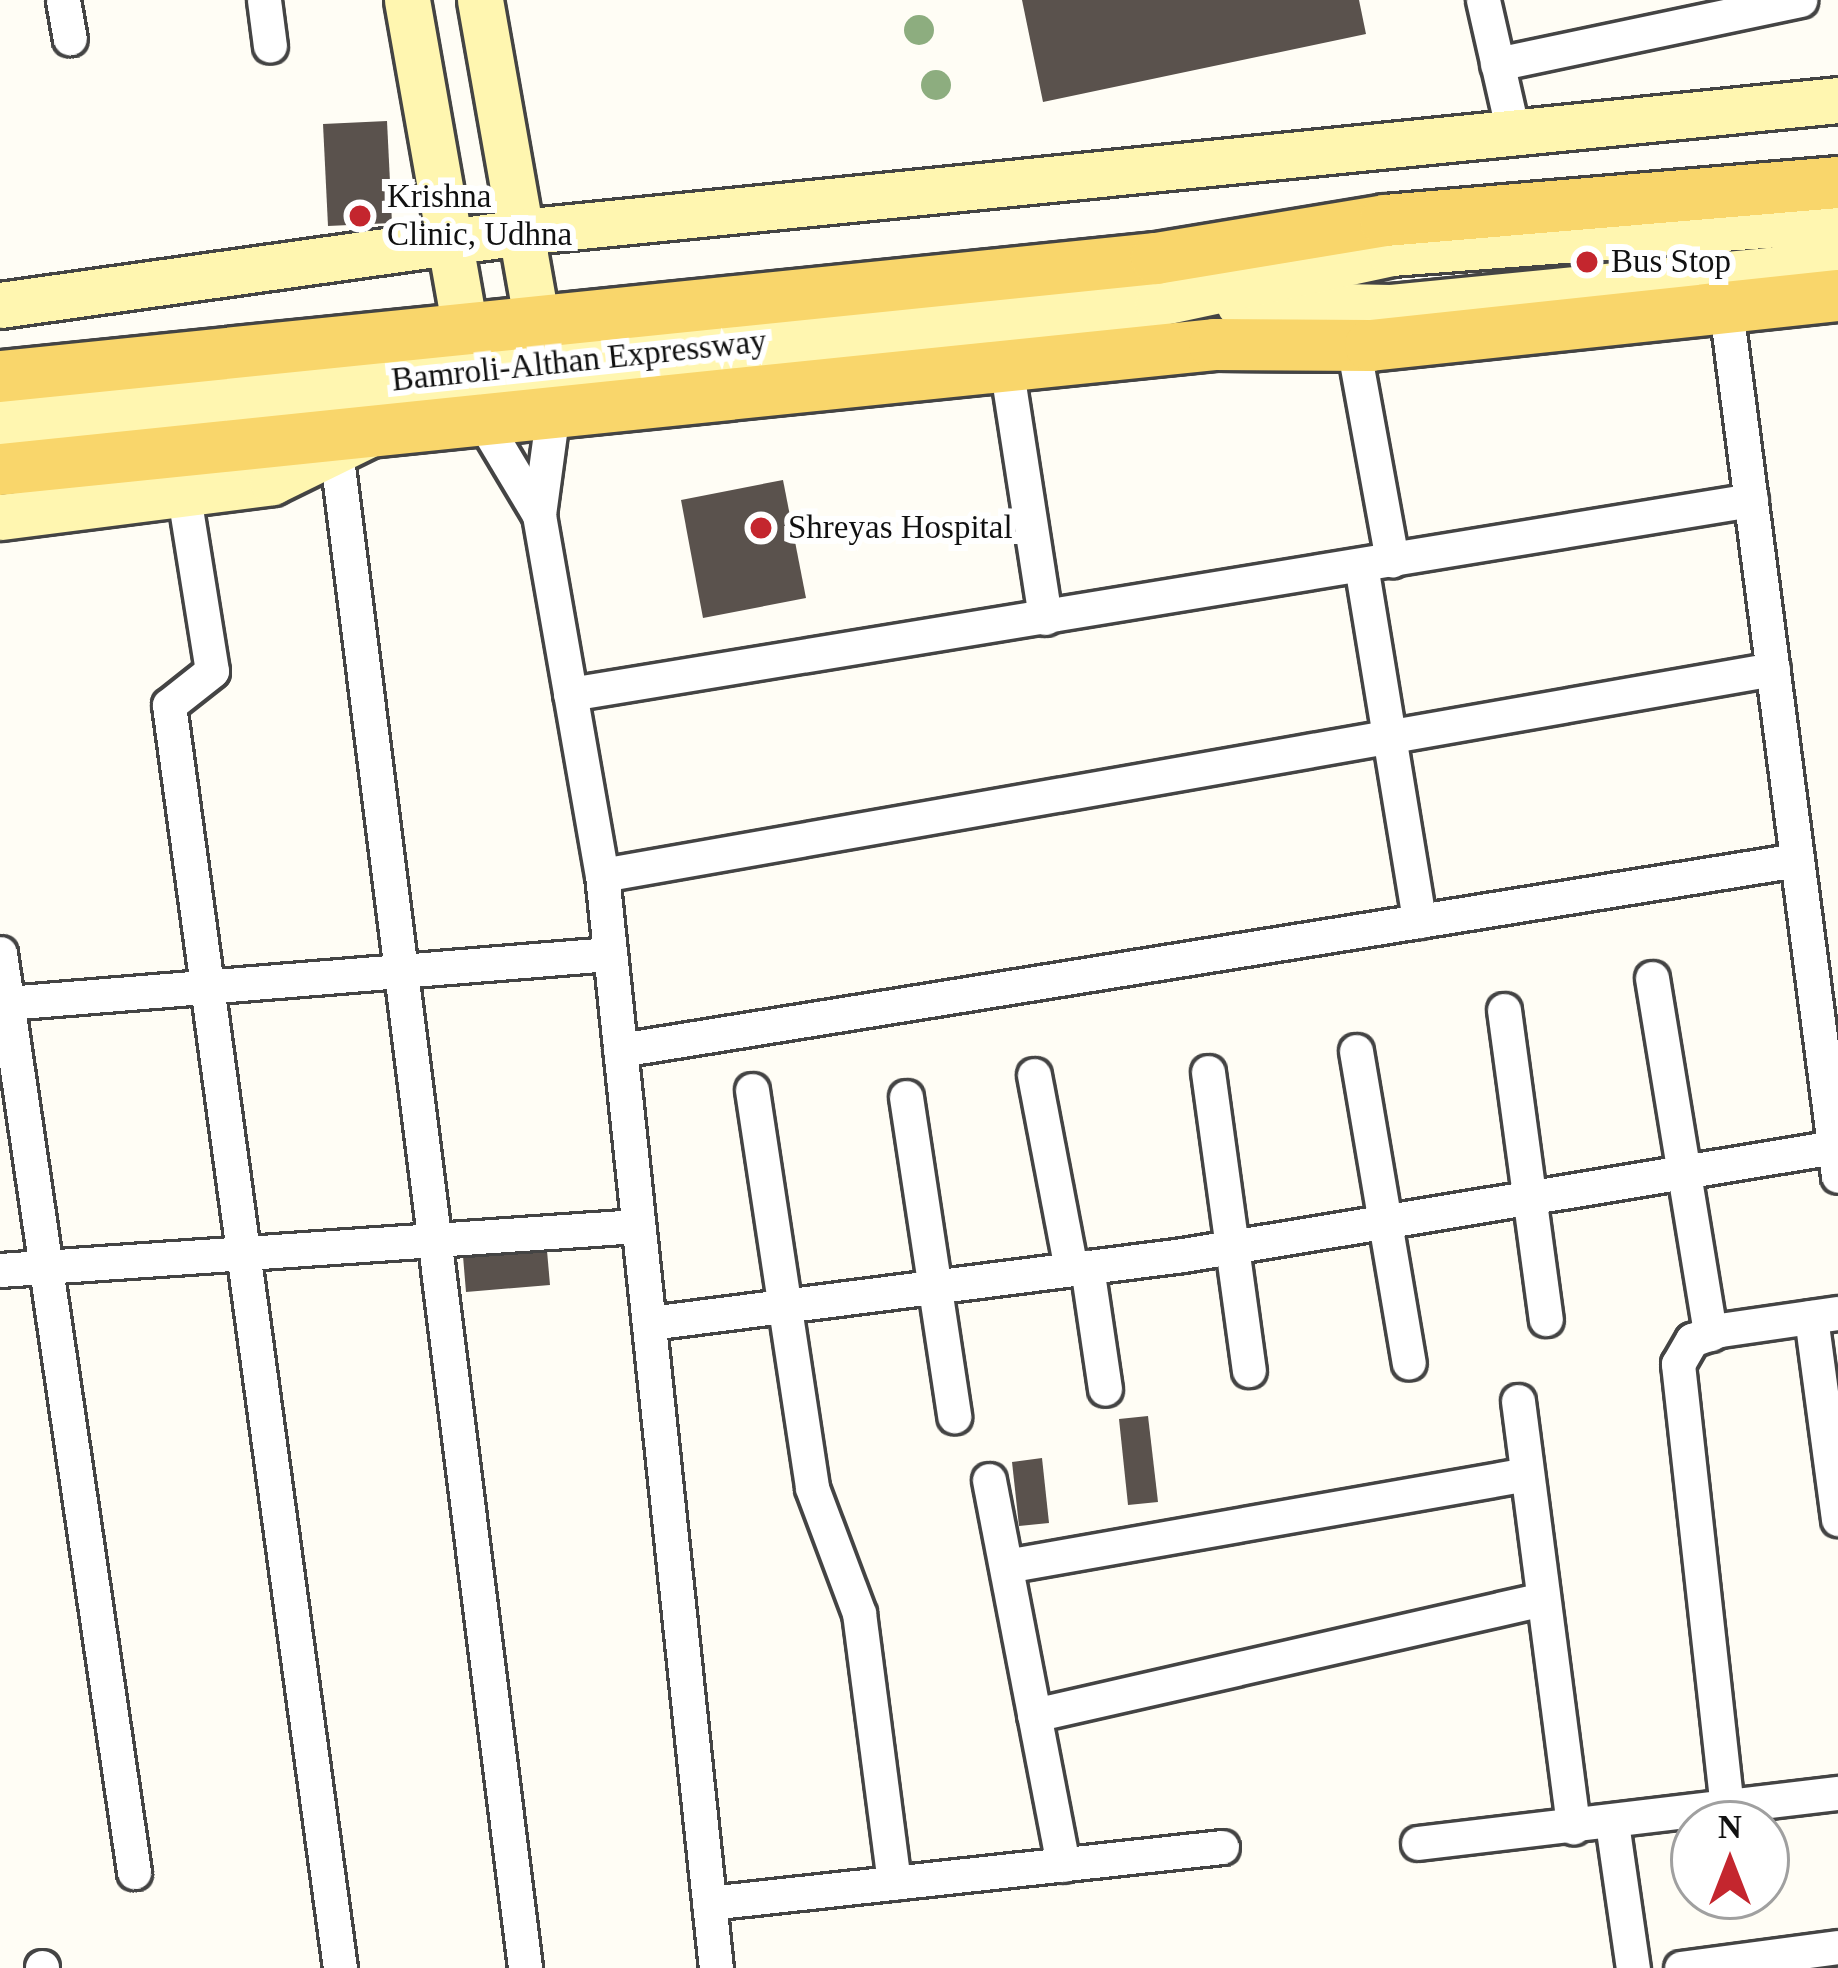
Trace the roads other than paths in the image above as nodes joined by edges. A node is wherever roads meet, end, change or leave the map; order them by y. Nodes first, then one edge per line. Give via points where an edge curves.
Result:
1 (63, 0) edge
2 (264, 0) edge
3 (407, 0) edge
4 (480, 0) edge
5 (1483, 0) edge
6 (1800, 0) edge
7 (70, 38) dead end
8 (270, 46) dead end
9 (1497, 64) junction
10 (1838, 100) edge
11 (1512, 128) junction
12 (1838, 182) edge
13 (1838, 219) edge
14 (520, 232) junction
15 (449, 241) junction
16 (1838, 253) edge
17 (1838, 295) edge
18 (1158, 303) junction
19 (0, 305) edge
20 (1726, 308) junction
21 (1353, 345) junction
22 (544, 365) junction
23 (1006, 365) junction
24 (473, 372) junction
25 (0, 376) edge
26 (0, 422) edge
27 (357, 440) junction
28 (0, 469) edge
29 (184, 496) junction
30 (1751, 500) junction
31 (539, 515) junction
32 (0, 517) edge
33 (1376, 563) junction
34 (1045, 618) junction
35 (1773, 669) junction
36 (571, 694) junction
37 (1386, 737) junction
38 (1797, 860) junction
39 (602, 875) junction
40 (1419, 921) junction
41 (0, 953) edge
42 (610, 955) junction
43 (400, 964) junction
44 (1652, 978) dead end
45 (208, 982) junction
46 (7, 1003) junction
47 (1504, 1010) dead end
48 (620, 1050) junction
49 (1356, 1051) dead end
50 (1208, 1072) dead end
51 (1034, 1075) dead end
52 (752, 1090) dead end
53 (906, 1097) dead end
54 (1836, 1162) edge
55 (1677, 1176) junction
56 (1530, 1199) junction
57 (1380, 1221) junction
58 (638, 1226) junction
59 (433, 1240) junction
60 (1232, 1247) junction
61 (246, 1255) junction
62 (1079, 1268) junction
63 (0, 1270) edge
64 (46, 1271) junction
65 (936, 1287) junction
66 (785, 1305) junction
67 (1825, 1315) edge
68 (1546, 1319) dead end
69 (650, 1323) junction
70 (1710, 1334) junction
71 (1409, 1363) dead end
72 (1249, 1370) dead end
73 (1106, 1389) dead end
74 (1518, 1401) dead end
75 (954, 1416) dead end
76 (1527, 1474) junction
77 (989, 1480) dead end
78 (1838, 1519) edge
79 (1006, 1566) junction
80 (1544, 1599) junction
81 (1034, 1715) junction
82 (1838, 1793) edge
83 (1726, 1800) edge
84 (1786, 1800) edge
85 (1670, 1815) edge
86 (1612, 1823) junction
87 (1573, 1827) junction
88 (1418, 1843) dead end
89 (1222, 1847) dead end
90 (1063, 1865) junction
91 (134, 1872) dead end
92 (894, 1882) junction
93 (709, 1903) junction
94 (1838, 1947) edge
95 (340, 1968) edge
96 (525, 1968) edge
97 (716, 1968) edge
98 (1634, 1968) edge
99 (1681, 1968) edge

1 - 7 street
2 - 8 street
3 - 15 street
4 - 14 street
5 - 9 street
6 - 9 street
9 - 11 street
10 - 11 street
11 - 14 street
12 - 22 main road via 1384,220
13 - 18 street via 1390,254
14 - 15 street
14 - 22 street
15 - 19 street
15 - 24 street
16 - 18 street via 1771,270 1391,307
17 - 20 main road
18 - 22 street, Bamroli-Althan Expressway
20 - 21 main road
20 - 30 street
21 - 23 main road via 1214,344
21 - 33 street
22 - 23 main road
22 - 24 main road
22 - 24 main road
22 - 31 street
23 - 34 street
24 - 25 main road
24 - 26 street, Bamroli-Althan Expressway
24 - 27 main road
24 - 31 street
27 - 28 main road
27 - 29 street via 272,482
27 - 43 street
29 - 32 street
29 - 45 street via 212,671 169,705
30 - 33 street
30 - 35 street
31 - 36 street
33 - 34 street
33 - 37 street
34 - 36 street
35 - 37 street
35 - 38 street
36 - 39 street
37 - 39 street
37 - 40 street
38 - 40 street
38 - 54 street
39 - 42 street
40 - 48 street
41 - 46 street
42 - 43 street
42 - 48 street
43 - 45 street
43 - 59 street
44 - 55 street
45 - 46 street
45 - 61 street
46 - 64 street
47 - 56 street
48 - 58 street
49 - 57 street
50 - 60 street
51 - 62 street
52 - 66 street
53 - 65 street
54 - 55 street
55 - 56 street
55 - 70 street
56 - 57 street
56 - 68 street
57 - 60 street
57 - 71 street
58 - 59 street
58 - 69 street
59 - 61 street
59 - 96 street
60 - 62 street
60 - 72 street
61 - 64 street
61 - 95 street
62 - 65 street
62 - 73 street
63 - 64 street
64 - 91 street
65 - 66 street
65 - 75 street
66 - 69 street
66 - 92 street via 812,1488 859,1613
67 - 70 street
67 - 78 street
69 - 93 street
70 - 83 street via 1678,1364 1677,1397
74 - 76 street
76 - 79 street
76 - 80 street
77 - 79 street
79 - 81 street
80 - 81 street
80 - 87 street
81 - 90 street
82 - 84 street
85 - 86 street
86 - 87 street
86 - 98 street
87 - 88 street
89 - 90 street
90 - 92 street
92 - 93 street
93 - 97 street
94 - 99 street

